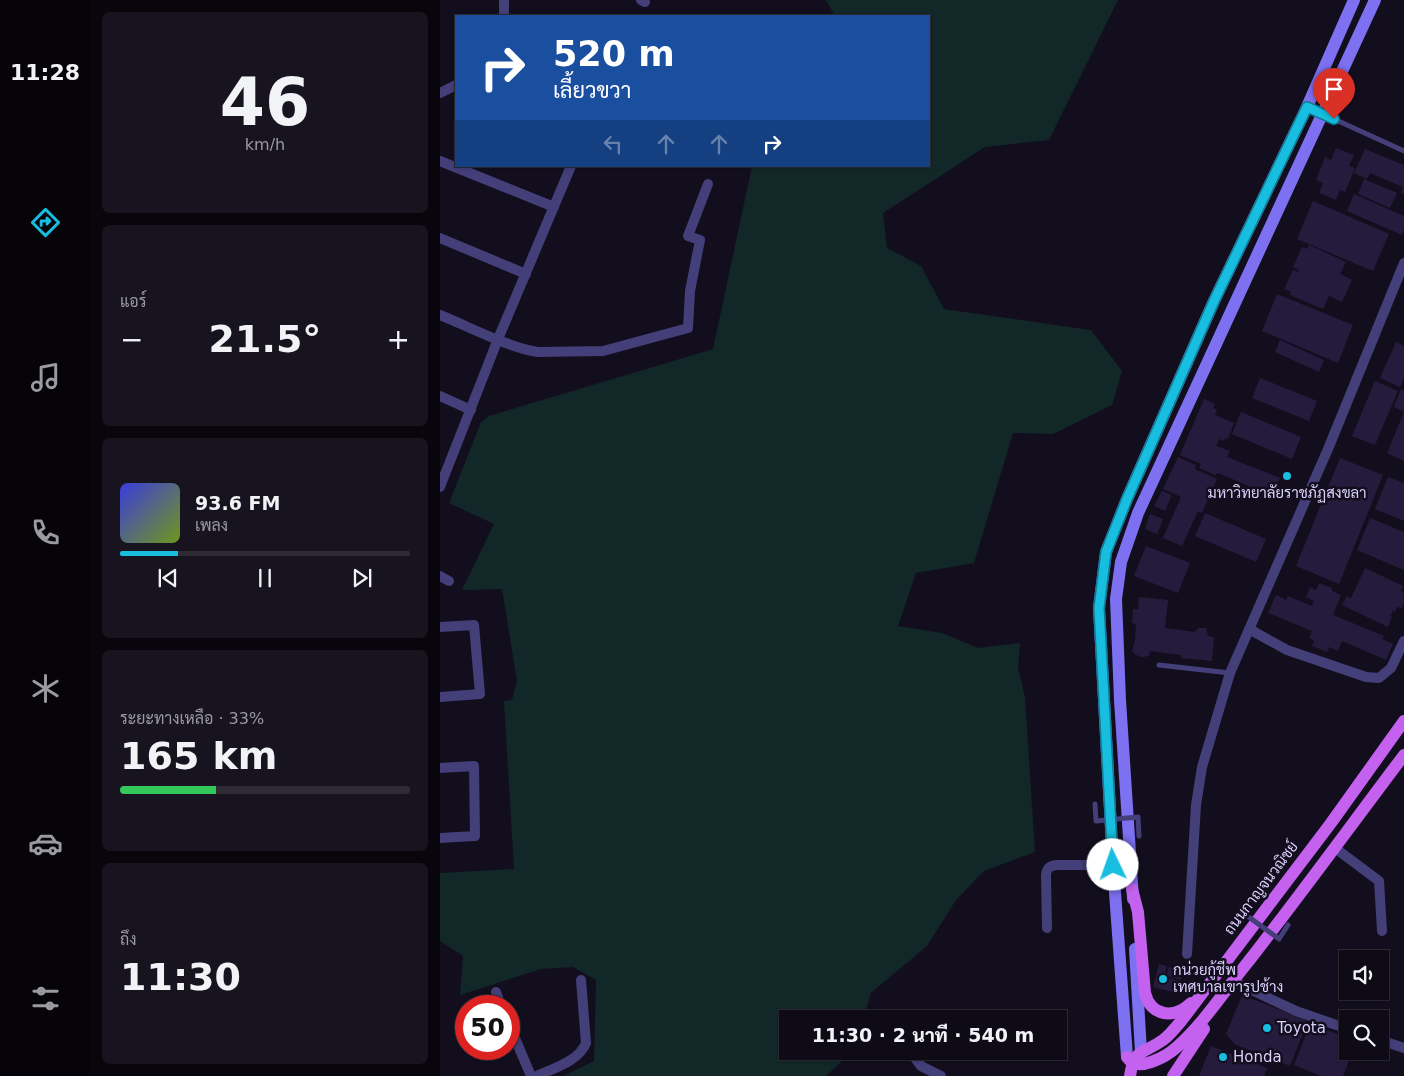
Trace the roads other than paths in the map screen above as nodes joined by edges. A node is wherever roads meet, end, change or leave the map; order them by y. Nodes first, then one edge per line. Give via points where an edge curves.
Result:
1 (504, 0) edge
2 (1354, 0) edge
3 (1375, 0) edge
4 (504, 15) edge
5 (455, 86) edge
6 (440, 93) edge
7 (1307, 107) junction
8 (1323, 114) junction
9 (1404, 151) edge
10 (440, 161) edge
11 (455, 167) edge
12 (455, 167) edge
13 (571, 167) edge
14 (708, 184) dead end
15 (554, 206) junction
16 (440, 238) edge
17 (1404, 263) edge
18 (526, 274) junction
19 (440, 315) edge
20 (498, 339) junction
21 (440, 396) edge
22 (471, 410) junction
23 (442, 475) edge
24 (440, 487) edge
25 (440, 627) edge
26 (1249, 630) junction
27 (1404, 641) edge
28 (1159, 665) dead end
29 (1230, 673) junction
30 (440, 697) edge
31 (1404, 722) edge
32 (1404, 755) edge
33 (440, 768) edge
34 (1095, 804) dead end
35 (1139, 836) dead end
36 (440, 838) edge
37 (1335, 848) junction
38 (1113, 865) junction
39 (1132, 888) junction
40 (1237, 926) dead end
41 (1288, 926) dead end
42 (1047, 928) dead end
43 (1382, 931) dead end
44 (1260, 946) junction
45 (1188, 954) dead end
46 (581, 980) dead end
47 (1237, 983) junction
48 (1204, 990) junction
49 (496, 992) dead end
50 (497, 995) edge
51 (1339, 1026) edge
52 (1389, 1043) edge
53 (1404, 1048) edge
54 (520, 1050) edge
55 (916, 1060) edge
56 (1137, 1063) edge
57 (531, 1076) edge
58 (537, 1076) edge
59 (942, 1076) edge
60 (1129, 1076) edge
61 (1173, 1076) edge

1 - 4 street
2 - 7 main road
3 - 8 main road
5 - 6 street
7 - 8 main road
7 - 38 main road via 1214,301 1106,552 1099,608
8 - 9 lane
8 - 39 main road via 1142,504 1120,562 1116,598
10 - 12 street
11 - 15 street
13 - 15 street
14 - 20 street via 688,236 700,240 690,291 688,328 603,351 529,351
15 - 18 street
16 - 18 street
17 - 26 street
18 - 20 street
19 - 20 street
20 - 22 street
21 - 22 street
22 - 23 street
23 - 24 street
25 - 30 street via 474,625 480,694
26 - 27 street via 1287,650 1366,677 1379,678 1391,668
26 - 29 street
28 - 29 lane
29 - 45 street via 1202,767 1196,805
31 - 48 main road, ถนนกาญจนวณิชย์
32 - 37 main road
33 - 36 street via 474,766 474,836
34 - 35 lane, bridge via 1096,821 1138,818
37 - 43 street via 1379,881
37 - 44 main road
38 - 42 street via 1057,865 1046,869
38 - 56 main road
39 - 48 main road via 1138,912 1148,1002 1158,1011 1176,1013
39 - 56 main road
40 - 41 lane, bridge via 1246,915 1279,939
44 - 47 main road
44 - 56 main road via 1176,1048 1163,1057
46 - 58 street via 586,1043 582,1052
47 - 51 street
47 - 61 main road
48 - 56 main road, ถนนกาญจนวณิชย์ via 1182,1020
49 - 50 street
52 - 53 street
54 - 57 street
55 - 59 street via 921,1066
56 - 60 main road

